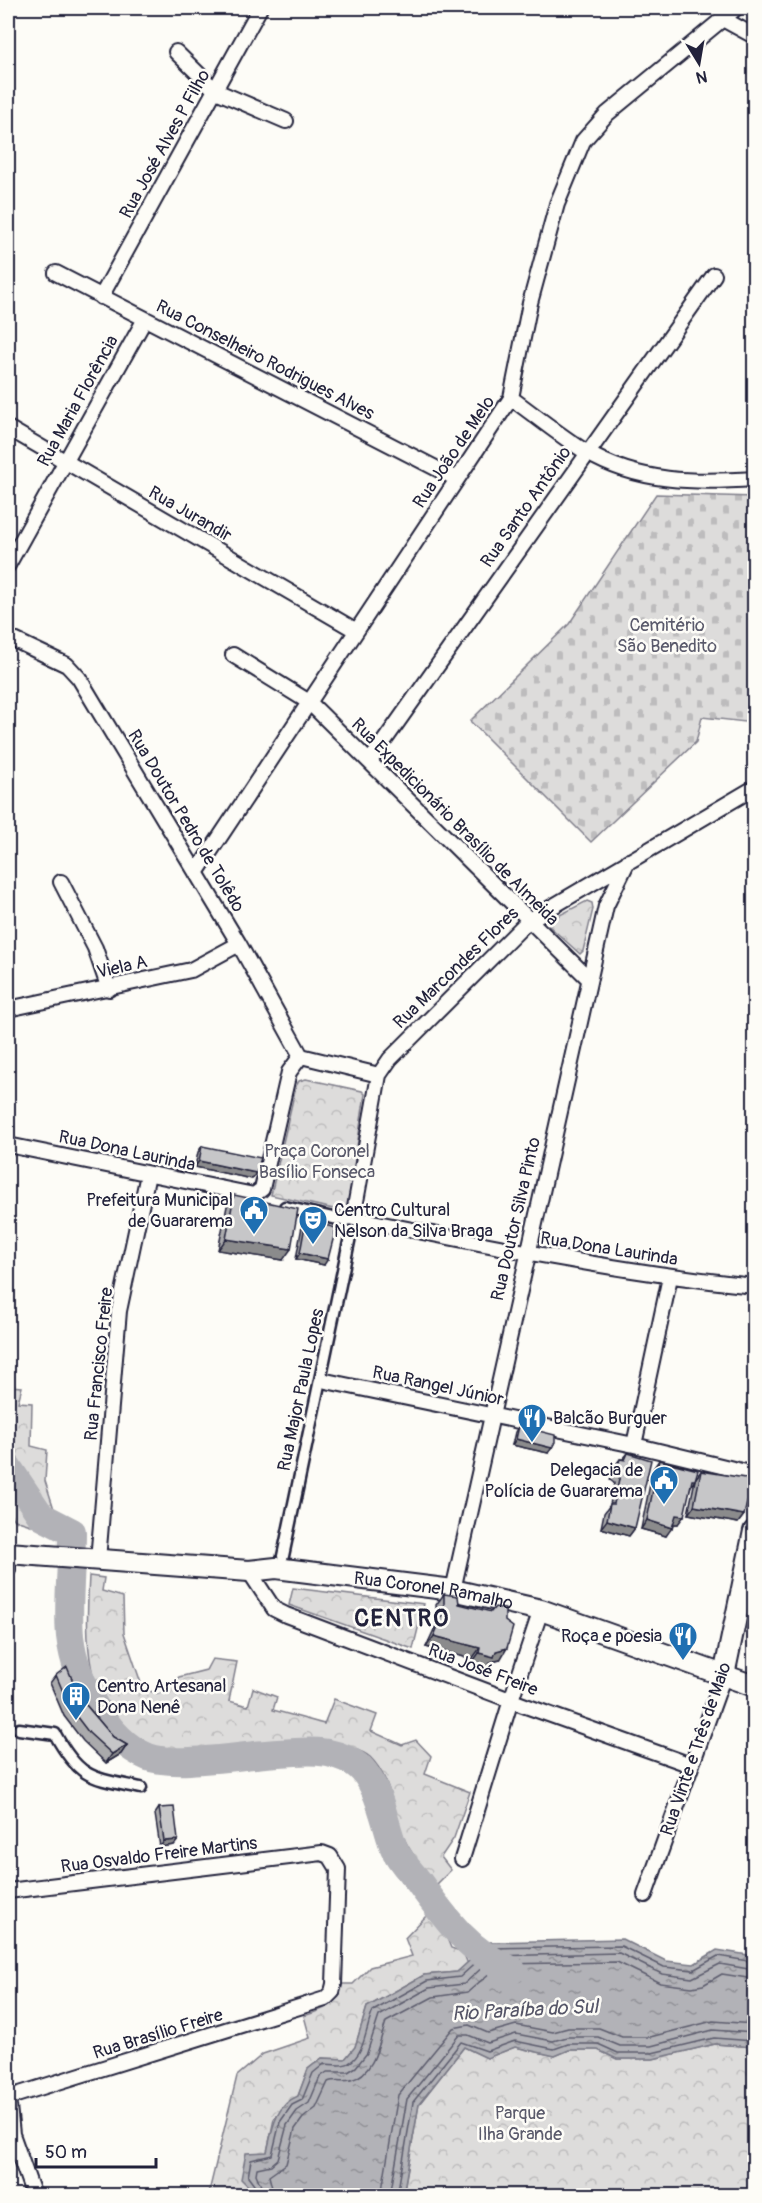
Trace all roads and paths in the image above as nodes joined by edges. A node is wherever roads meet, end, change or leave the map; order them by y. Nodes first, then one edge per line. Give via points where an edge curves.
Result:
1 (260, 8) edge
2 (736, 8) edge
3 (721, 18) junction
4 (754, 36) edge
5 (176, 52) dead end
6 (216, 90) junction
7 (286, 121) dead end
8 (56, 273) dead end
9 (714, 275) dead end
10 (101, 297) junction
11 (145, 319) junction
12 (511, 398) junction
13 (8, 428) edge
14 (587, 452) junction
15 (65, 462) junction
16 (457, 479) junction
17 (754, 479) edge
18 (8, 565) edge
19 (355, 630) junction
20 (8, 637) edge
21 (233, 655) dead end
22 (309, 702) junction
23 (370, 760) junction
24 (754, 788) edge
25 (629, 860) junction
26 (196, 873) junction
27 (61, 882) dead end
28 (584, 887) junction
29 (606, 906) junction
30 (528, 921) junction
31 (239, 944) junction
32 (589, 979) junction
33 (109, 989) junction
34 (8, 1009) edge
35 (301, 1056) junction
36 (379, 1075) junction
37 (8, 1145) edge
38 (148, 1174) junction
39 (269, 1203) edge
40 (350, 1224) junction
41 (527, 1254) junction
42 (670, 1277) junction
43 (754, 1287) edge
44 (326, 1381) dead end
45 (491, 1416) junction
46 (634, 1445) junction
47 (754, 1474) edge
48 (754, 1531) edge
49 (8, 1553) edge
50 (283, 1556) dead end
51 (93, 1559) junction
52 (8, 1570) edge
53 (249, 1571) junction
54 (453, 1590) junction
55 (541, 1610) junction
56 (724, 1675) junction
57 (754, 1686) edge
58 (511, 1700) junction
59 (19, 1730) dead end
60 (691, 1764) junction
61 (141, 1788) dead end
62 (462, 1859) dead end
63 (8, 1891) edge
64 (645, 1895) dead end
65 (316, 2004) joint
66 (8, 2096) edge
67 (8, 2147) edge
68 (22, 2167) junction
69 (34, 2196) edge

1 - 6 street, Rua José Alves P Filho
2 - 3 street, Rua João de Melo
3 - 4 street
3 - 12 street, Rua João de Melo via 607,114 584,141 557,204 530,303
5 - 6 street
6 - 7 street
6 - 10 street, Rua José Alves P Filho
8 - 10 street, Rua Conselheiro Rodrigues Alves
9 - 14 street, Rua Santo Antônio
10 - 11 street, Rua Conselheiro Rodrigues Alves
11 - 15 street, Rua Maria Florência
11 - 16 street, Rua Conselheiro Rodrigues Alves
12 - 14 street
12 - 16 street, Rua João de Melo
13 - 15 street, Rua Jurandir
14 - 17 street via 634,472 667,480 702,483
14 - 23 street, Rua Santo Antônio
15 - 18 street, Rua Maria Florência
15 - 19 street, Rua Jurandir
16 - 19 street, Rua João de Melo
19 - 22 street, Rua João de Melo
20 - 26 street, Rua Doutor Pedro de Tolêdo via 66,665 79,678
21 - 22 street, Rua Expedicionário Brasílio de Almeida
22 - 23 street, Rua Expedicionário Brasílio de Almeida
22 - 26 street, Rua João de Melo
23 - 30 street, Rua Expedicionário Brasílio de Almeida
24 - 25 street, Rua Marcondes Flores
25 - 28 street, Rua Marcondes Flores
25 - 29 street, Rua Doutor Silva Pinto
26 - 31 street, Rua Doutor Pedro de Tolêdo
27 - 33 street via 95,948
28 - 29 street via 600,893
28 - 30 street, Rua Marcondes Flores
29 - 32 street, Rua Doutor Silva Pinto
30 - 32 street, Rua Expedicionário Brasílio de Almeida
30 - 36 street, Rua Marcondes Flores via 390,1059
31 - 33 street, Viela A via 191,969
31 - 35 street, Rua Doutor Pedro de Tolêdo
32 - 41 street, Rua Doutor Silva Pinto
33 - 34 street, Viela A
35 - 36 street
35 - 38 street, Rua Dona Laurinda via 289,1072 262,1189 254,1195
36 - 40 street, Rua Marcondes Flores
37 - 38 street, Rua Dona Laurinda
38 - 51 street, Rua Francisco Freire via 120,1311
39 - 40 street
40 - 41 street, Rua Dona Laurinda
40 - 50 street, Rua Major Paula Lopes
41 - 42 street, Rua Dona Laurinda
41 - 45 street, Rua Doutor Silva Pinto
42 - 43 street, Rua Dona Laurinda
42 - 46 street
44 - 45 street, Rua Rangel Júnior
45 - 46 street, Rua Rangel Júnior
45 - 54 street, Rua Doutor Silva Pinto
46 - 47 street, Rua Rangel Júnior
48 - 56 main road, Rua Vinte e Três de Maio
49 - 51 main road, Rua Coronel Ramalho
49 - 52 street
51 - 53 main road, Rua Coronel Ramalho
53 - 54 main road, Rua Coronel Ramalho via 276,1568
53 - 58 street, Rua José Freire via 274,1609
54 - 55 main road, Rua Coronel Ramalho
55 - 56 main road, Rua Coronel Ramalho
55 - 58 street
56 - 57 main road, Rua Coronel Ramalho
56 - 60 street, Rua Vinte e Três de Maio
58 - 60 street, Rua José Freire
58 - 62 street
59 - 61 street via 55,1734 70,1761 82,1771
60 - 64 street, Rua Vinte e Três de Maio
63 - 65 street, Rua Osvaldo Freire Martins via 314,1854 330,1856 338,1869 334,1984 332,1992
65 - 66 street, Rua Brasílio Freire
66 - 68 street via 12,2134
67 - 68 street
68 - 69 street

